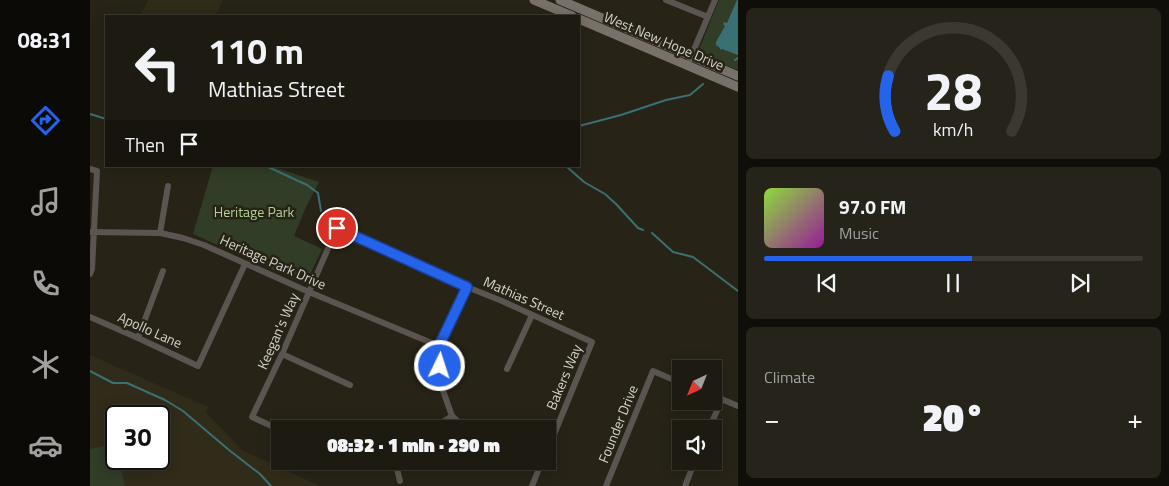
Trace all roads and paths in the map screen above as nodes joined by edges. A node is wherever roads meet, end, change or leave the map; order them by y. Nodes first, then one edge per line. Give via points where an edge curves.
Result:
1 (534, 0) edge
2 (560, 0) edge
3 (666, 0) edge
4 (715, 0) edge
5 (570, 15) edge
6 (708, 17) junction
7 (580, 19) edge
8 (691, 56) junction
9 (687, 66) junction
10 (738, 76) edge
11 (736, 85) edge
12 (90, 169) edge
13 (168, 186) dead end
14 (337, 228) joint
15 (92, 232) edge
16 (160, 233) junction
17 (245, 264) junction
18 (163, 271) dead end
19 (90, 274) edge
20 (467, 287) junction
21 (309, 292) junction
22 (532, 315) junction
23 (90, 317) edge
24 (138, 338) junction
25 (592, 342) joint
26 (439, 346) junction
27 (282, 354) junction
28 (507, 368) dead end
29 (672, 378) edge
30 (350, 385) dead end
31 (722, 399) edge
32 (738, 406) edge
33 (452, 416) junction
34 (446, 420) edge
35 (456, 420) edge
36 (271, 426) edge
37 (556, 430) edge
38 (397, 470) edge
39 (539, 470) edge
40 (691, 470) edge
41 (400, 481) dead end
42 (532, 486) edge
43 (606, 486) edge
44 (684, 486) edge

1 - 5 main road
2 - 8 main road, West New Hope Drive
3 - 6 street
4 - 6 street
6 - 8 street
7 - 9 main road, West New Hope Drive
8 - 9 street
8 - 10 main road, West New Hope Drive
9 - 11 main road, West New Hope Drive
12 - 15 street via 97,171
13 - 16 street
14 - 20 street, Mathias Street
14 - 21 street, Keegan's Way
15 - 16 street, Heritage Park Drive
15 - 19 street
16 - 17 street, Heritage Park Drive via 190,240
17 - 21 street, Heritage Park Drive
17 - 24 street, Apollo Lane via 198,366
18 - 24 street
20 - 22 street, Mathias Street
20 - 26 street
21 - 26 street, Heritage Park Drive
21 - 27 street, Keegan's Way
22 - 25 street, Mathias Street
22 - 28 street
23 - 24 street, Apollo Lane
25 - 37 street, Bakers Way
26 - 33 street via 441,385
27 - 30 street
27 - 36 street, Keegan's Way via 252,417
29 - 43 street, Founder Drive via 653,371
31 - 32 street
33 - 34 street
33 - 35 street
38 - 41 street
39 - 42 street
40 - 44 street

